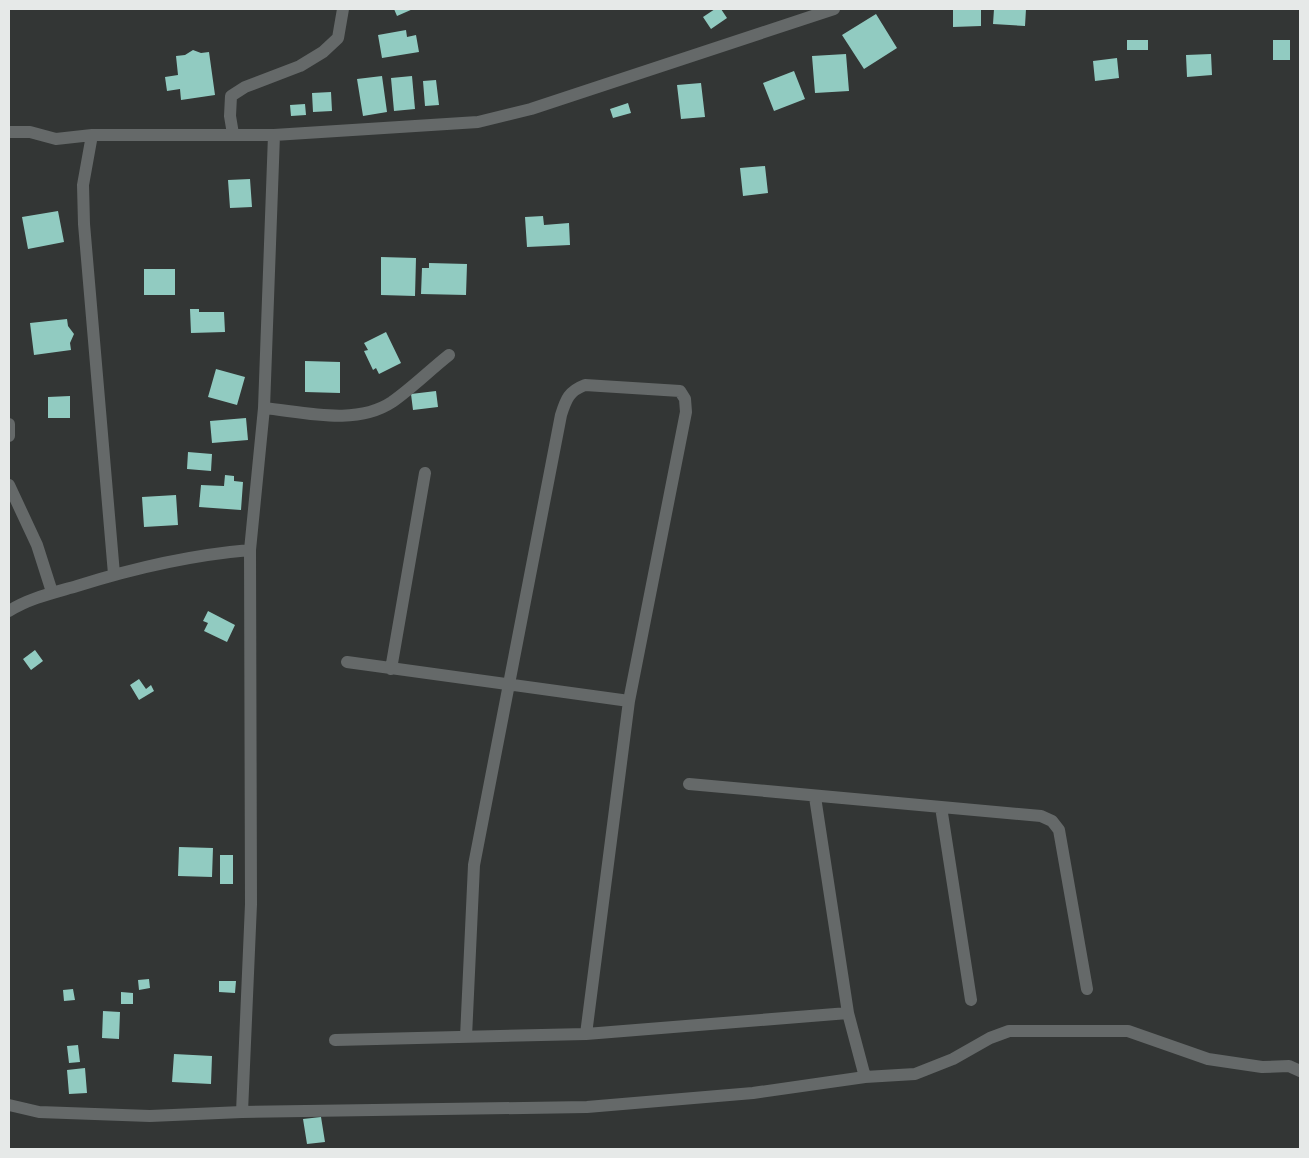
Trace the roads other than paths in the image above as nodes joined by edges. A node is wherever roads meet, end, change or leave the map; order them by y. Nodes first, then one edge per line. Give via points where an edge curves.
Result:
1 (343, 9) edge
2 (834, 9) edge
3 (9, 132) edge
4 (233, 134) junction
5 (92, 135) junction
6 (274, 135) junction
7 (449, 355) dead end
8 (264, 408) junction
9 (9, 424) edge
10 (9, 436) edge
11 (426, 473) dead end
12 (9, 486) edge
13 (250, 550) junction
14 (114, 574) junction
15 (52, 592) junction
16 (9, 611) edge
17 (348, 662) dead end
18 (391, 669) junction
19 (508, 686) junction
20 (629, 701) junction
21 (689, 784) dead end
22 (815, 797) junction
23 (941, 807) junction
24 (1087, 989) dead end
25 (971, 1000) dead end
26 (848, 1013) junction
27 (586, 1034) junction
28 (466, 1037) junction
29 (335, 1040) dead end
30 (1300, 1071) edge
31 (865, 1076) junction
32 (9, 1105) edge
33 (242, 1112) junction

1 - 4 street via 338,38 323,52 294,69 245,87 231,96
2 - 6 street via 503,117 478,122
3 - 5 street via 30,132 56,140
4 - 5 street
4 - 6 street
5 - 14 street via 83,185 84,224
6 - 8 street
7 - 8 street via 392,402 376,410 343,416
8 - 13 street
9 - 10 street
11 - 18 street
12 - 15 street via 36,545
13 - 14 street via 201,555
13 - 33 street via 251,904
14 - 15 street
15 - 16 street
17 - 18 street
18 - 19 street
19 - 20 street
19 - 20 street via 567,395 585,385 680,391 685,399 686,412
19 - 28 street via 474,865
20 - 27 street
21 - 22 street
22 - 23 street
22 - 26 street
23 - 24 street via 1041,816 1052,821 1059,830
23 - 25 street
26 - 27 street
26 - 31 street
27 - 28 street
28 - 29 street
30 - 31 street via 1289,1066 1262,1067 1208,1059 1128,1031 1028,1030 1009,1031 990,1038 953,1059 915,1074
31 - 33 street via 753,1093 587,1107
32 - 33 street via 39,1112 150,1116

